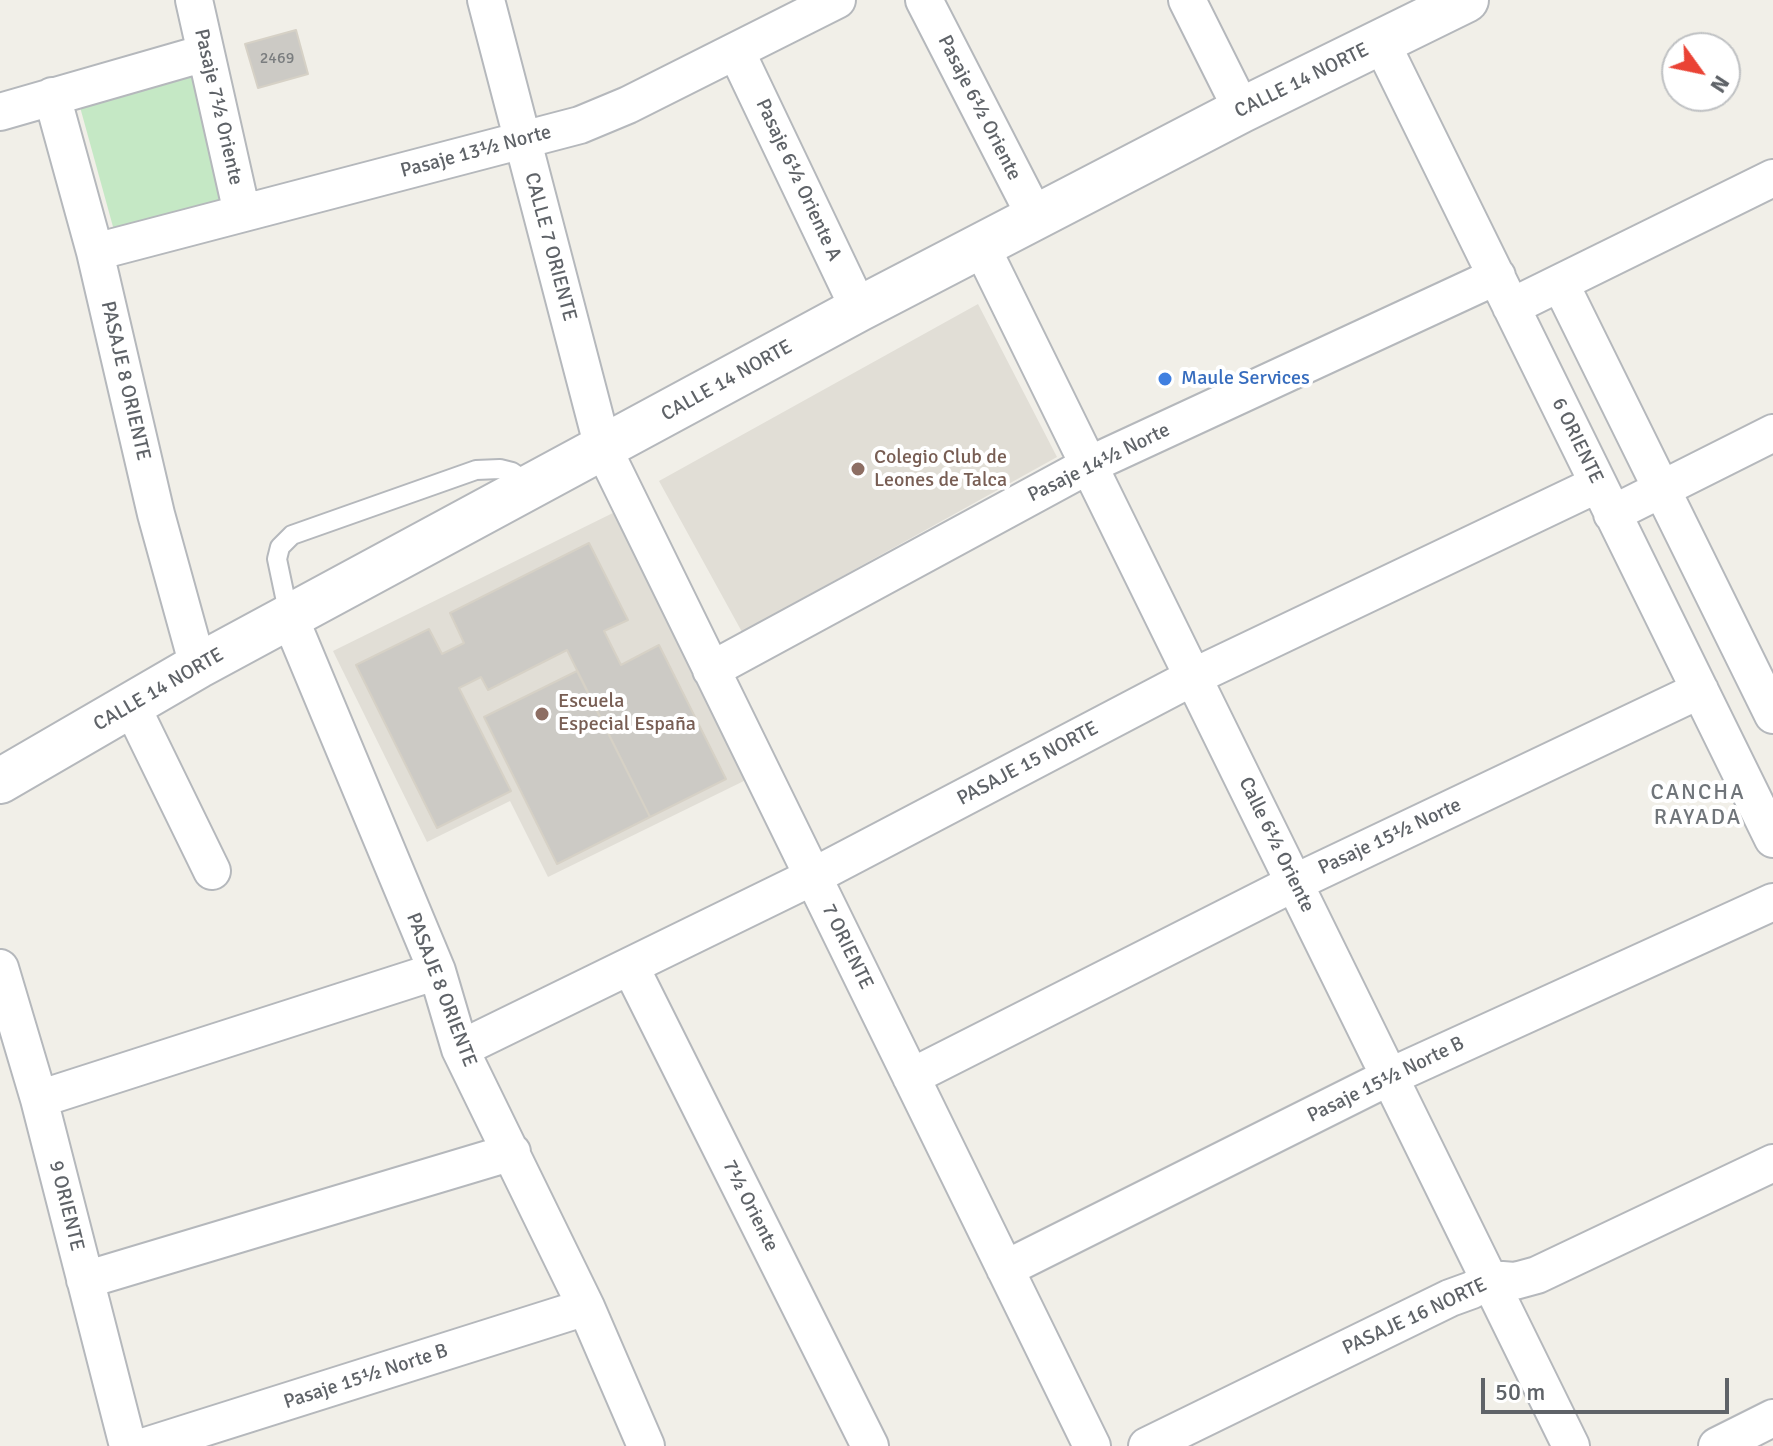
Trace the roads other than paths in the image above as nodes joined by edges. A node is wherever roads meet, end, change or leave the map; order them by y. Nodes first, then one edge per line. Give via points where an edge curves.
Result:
1 (194, 0) edge
2 (486, 0) edge
3 (837, 0) edge
4 (924, 0) edge
5 (1187, 0) edge
6 (1458, 2) edge
7 (1381, 42) junction
8 (736, 51) junction
9 (205, 53) junction
10 (52, 96) junction
11 (1242, 110) junction
12 (0, 112) edge
13 (522, 139) junction
14 (1773, 178) edge
15 (242, 213) junction
16 (1035, 216) junction
17 (980, 244) junction
18 (95, 252) junction
19 (1560, 283) junction
20 (1504, 291) junction
21 (859, 309) junction
22 (1773, 433) edge
23 (603, 448) junction
24 (1089, 465) junction
25 (533, 486) junction
26 (1662, 489) junction
27 (1605, 499) junction
28 (289, 616) junction
29 (198, 666) junction
30 (711, 670) junction
31 (1193, 677) junction
32 (1770, 700) edge
33 (131, 705) junction
34 (1707, 705) junction
35 (0, 781) edge
36 (1773, 839) edge
37 (212, 871) dead end
38 (812, 877) junction
39 (1294, 883) junction
40 (1773, 902) edge
41 (630, 966) junction
42 (0, 968) edge
43 (437, 971) junction
44 (460, 1049) junction
45 (911, 1077) junction
46 (1389, 1077) junction
47 (39, 1099) junction
48 (512, 1152) junction
49 (1773, 1163) edge
50 (1005, 1269) junction
51 (1489, 1279) junction
52 (85, 1280) junction
53 (586, 1307) junction
54 (1773, 1418) edge
55 (128, 1446) edge
56 (146, 1446) edge
57 (646, 1446) edge
58 (870, 1446) edge
59 (1092, 1446) edge
60 (1147, 1446) edge
61 (1571, 1446) edge
62 (1717, 1446) edge

1 - 9 street, Pasaje 7½ Oriente
2 - 13 street, CALLE 7 ORIENTE
3 - 8 street, Pasaje 13½ Norte
4 - 16 street, Pasaje 6½ Oriente
5 - 11 street
6 - 7 street, CALLE 14 NORTE
7 - 11 street, CALLE 14 NORTE
7 - 20 street, 6 ORIENTE
8 - 13 street, Pasaje 13½ Norte via 598,118
8 - 21 street, Pasaje 6½ Oriente A
9 - 10 street
9 - 15 street, Pasaje 7½ Oriente
10 - 12 street
10 - 18 street, PASAJE 8 ORIENTE
11 - 16 street, CALLE 14 NORTE
13 - 15 street, Pasaje 13½ Norte
13 - 23 street, CALLE 7 ORIENTE
14 - 19 street, Pasaje 14½ Norte
15 - 18 street, Pasaje 13½ Norte
16 - 17 street, CALLE 14 NORTE
17 - 21 street, CALLE 14 NORTE
17 - 24 street, Calle 6½ Oriente
18 - 29 street, PASAJE 8 ORIENTE via 156,514
19 - 20 street, Pasaje 14½ Norte
19 - 26 street
20 - 24 street, Pasaje 14½ Norte
20 - 27 street, 6 ORIENTE
21 - 23 street, CALLE 14 NORTE
22 - 26 street, PASAJE 15 NORTE
23 - 25 street, CALLE 14 NORTE
23 - 30 street, 7 ORIENTE
24 - 30 street, Pasaje 14½ Norte
24 - 31 street, Calle 6½ Oriente
25 - 28 street, CALLE 14 NORTE
25 - 28 lane via 512,472 476,470 292,535 277,559
26 - 27 street, PASAJE 15 NORTE
26 - 32 street
27 - 31 street, PASAJE 15 NORTE
27 - 34 street, 6 ORIENTE
28 - 29 street, CALLE 14 NORTE
28 - 43 street, PASAJE 8 ORIENTE
29 - 33 street, CALLE 14 NORTE
30 - 38 street, 7 ORIENTE
31 - 38 street, PASAJE 15 NORTE
31 - 39 street, Calle 6½ Oriente
32 - 34 street, Pasaje 15½ Norte
33 - 35 street, CALLE 14 NORTE
33 - 37 street
34 - 36 street, 6 ORIENTE
34 - 39 street, Pasaje 15½ Norte
38 - 41 street, PASAJE 15 NORTE
38 - 45 street, 7 ORIENTE
39 - 45 street, Pasaje 15½ Norte
39 - 46 street, Calle 6½ Oriente
40 - 46 street, Pasaje 15½ Norte B
41 - 44 street, PASAJE 15 NORTE
41 - 58 street, 7½ Oriente
42 - 47 street, 9 ORIENTE
43 - 44 street, PASAJE 8 ORIENTE
43 - 47 street
44 - 48 street, PASAJE 8 ORIENTE
45 - 50 street, 7 ORIENTE
46 - 50 street, Pasaje 15½ Norte B
46 - 51 street, Calle 6½ Oriente
47 - 52 street, 9 ORIENTE
48 - 52 street
48 - 53 street, PASAJE 8 ORIENTE
49 - 51 street, PASAJE 16 NORTE via 1537,1275 1515,1281
50 - 59 street, 7 ORIENTE
51 - 60 street, PASAJE 16 NORTE
51 - 61 street, Calle 6½ Oriente
52 - 55 street, 9 ORIENTE
53 - 56 street, Pasaje 15½ Norte B
53 - 57 street, PASAJE 8 ORIENTE
54 - 62 street

